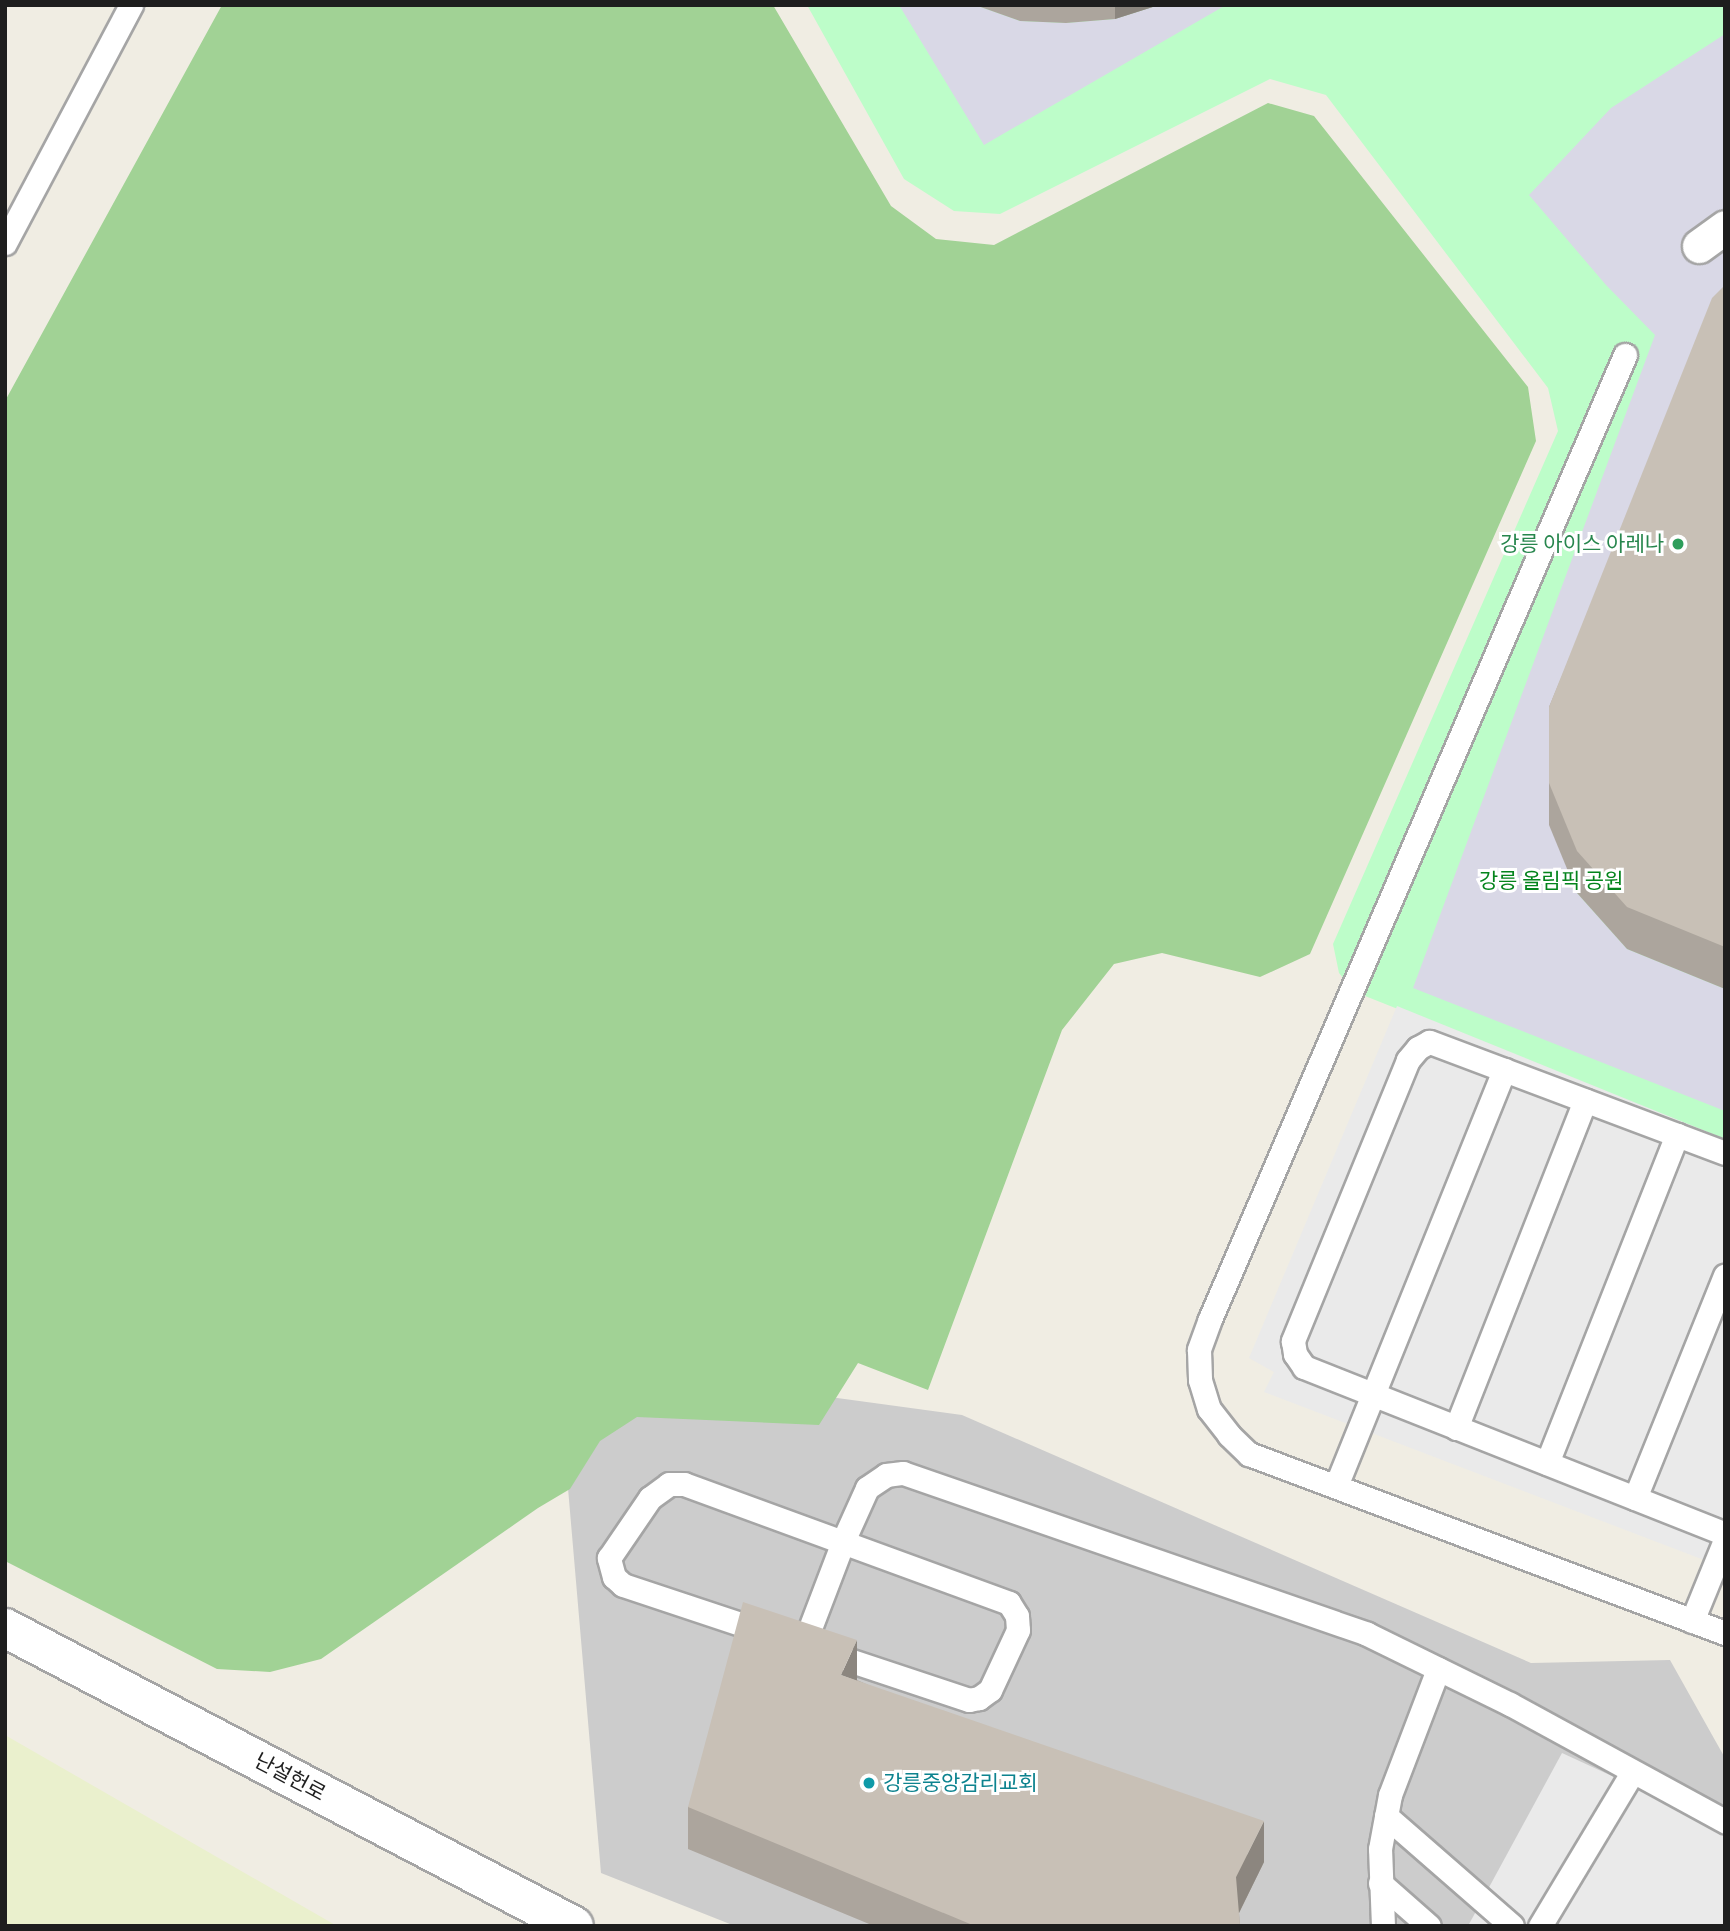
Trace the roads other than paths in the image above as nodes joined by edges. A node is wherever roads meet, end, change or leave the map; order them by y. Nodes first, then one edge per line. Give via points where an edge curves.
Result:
1 (131, 5) edge
2 (5, 243) edge
3 (1625, 355) dead end
4 (1504, 1070) junction
5 (1585, 1100) junction
6 (1677, 1135) junction
7 (1725, 1153) edge
8 (1725, 1275) edge
9 (1372, 1395) junction
10 (1457, 1428) junction
11 (1547, 1463) junction
12 (1336, 1486) junction
13 (1635, 1498) junction
14 (1725, 1534) edge
15 (844, 1539) junction
16 (1725, 1540) edge
17 (1692, 1621) junction
18 (5, 1628) edge
19 (1725, 1633) edge
20 (804, 1644) junction
21 (1438, 1669) junction
22 (1632, 1773) junction
23 (1386, 1816) junction
24 (1725, 1821) edge
25 (1380, 1883) junction
26 (574, 1926) edge
27 (1383, 1926) edge
28 (1429, 1926) edge
29 (1512, 1926) edge
30 (1540, 1926) edge

1 - 2 lane
3 - 12 lane via 1199,1350 1200,1380 1209,1409 1229,1435 1249,1454
4 - 5 lane
4 - 9 lane
4 - 9 lane via 1429,1042 1408,1060 1293,1341 1304,1367
5 - 6 lane
5 - 10 lane
6 - 7 lane
6 - 11 lane
8 - 13 lane
9 - 10 lane
9 - 12 lane
10 - 11 lane
11 - 13 lane
12 - 17 lane
13 - 14 lane
15 - 20 lane
15 - 20 lane via 1009,1602 1018,1630 990,1690 969,1700
15 - 20 lane via 684,1484 669,1484 650,1497 609,1558 614,1577 623,1585
15 - 21 lane via 867,1488 886,1475 903,1473 1367,1634
16 - 17 lane
17 - 19 lane
18 - 26 street, 난설헌로
21 - 22 lane
21 - 23 lane
22 - 24 lane
22 - 30 lane
23 - 25 lane
23 - 29 lane
25 - 27 lane
25 - 28 lane

